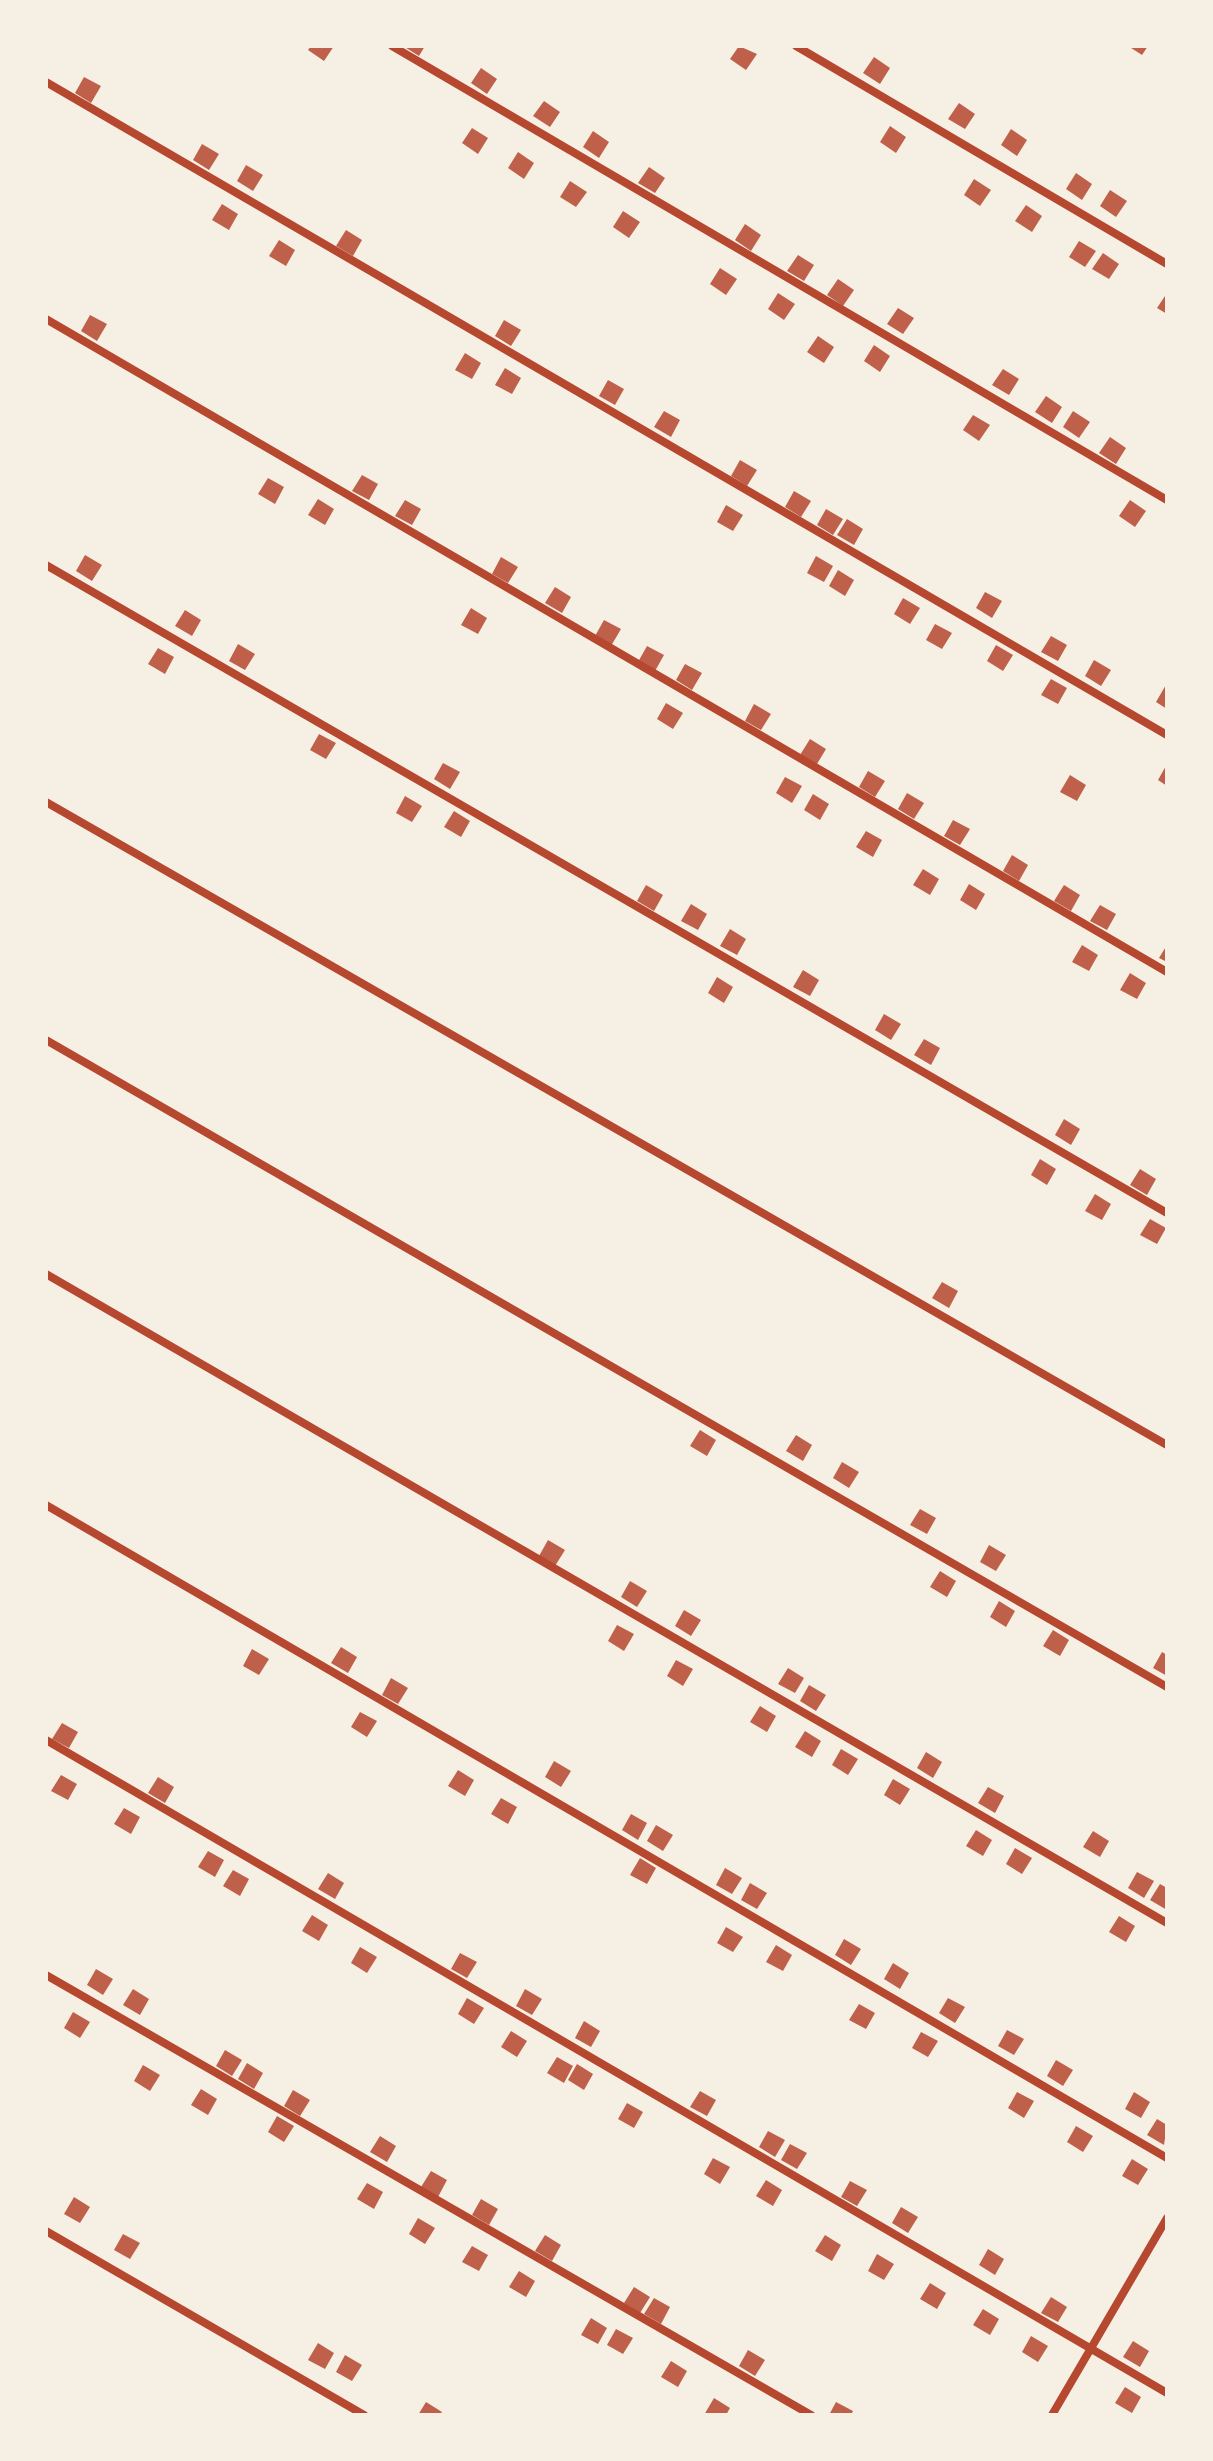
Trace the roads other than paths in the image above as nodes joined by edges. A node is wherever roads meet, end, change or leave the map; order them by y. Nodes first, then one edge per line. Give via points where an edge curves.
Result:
1 (392, 46) edge
2 (796, 46) edge
3 (46, 82) edge
4 (1167, 264) edge
5 (46, 319) edge
6 (1167, 500) edge
7 (46, 565) edge
8 (1167, 735) edge
9 (46, 802) edge
10 (1167, 972) edge
11 (46, 1040) edge
12 (1167, 1213) edge
13 (46, 1274) edge
14 (1167, 1445) edge
15 (46, 1505) edge
16 (1167, 1687) edge
17 (46, 1740) edge
18 (1167, 1923) edge
19 (46, 1975) edge
20 (1167, 2158) edge
21 (1167, 2218) edge
22 (46, 2231) edge
23 (1092, 2349) junction
24 (1167, 2393) edge
25 (364, 2415) edge
26 (811, 2415) edge
27 (1052, 2415) edge

1 - 6 street
2 - 4 street
3 - 8 street
5 - 10 street
7 - 12 street
9 - 14 street
11 - 16 street
13 - 18 street
15 - 20 street
17 - 23 street
19 - 26 street
21 - 23 street
22 - 25 street
23 - 24 street
23 - 27 street

